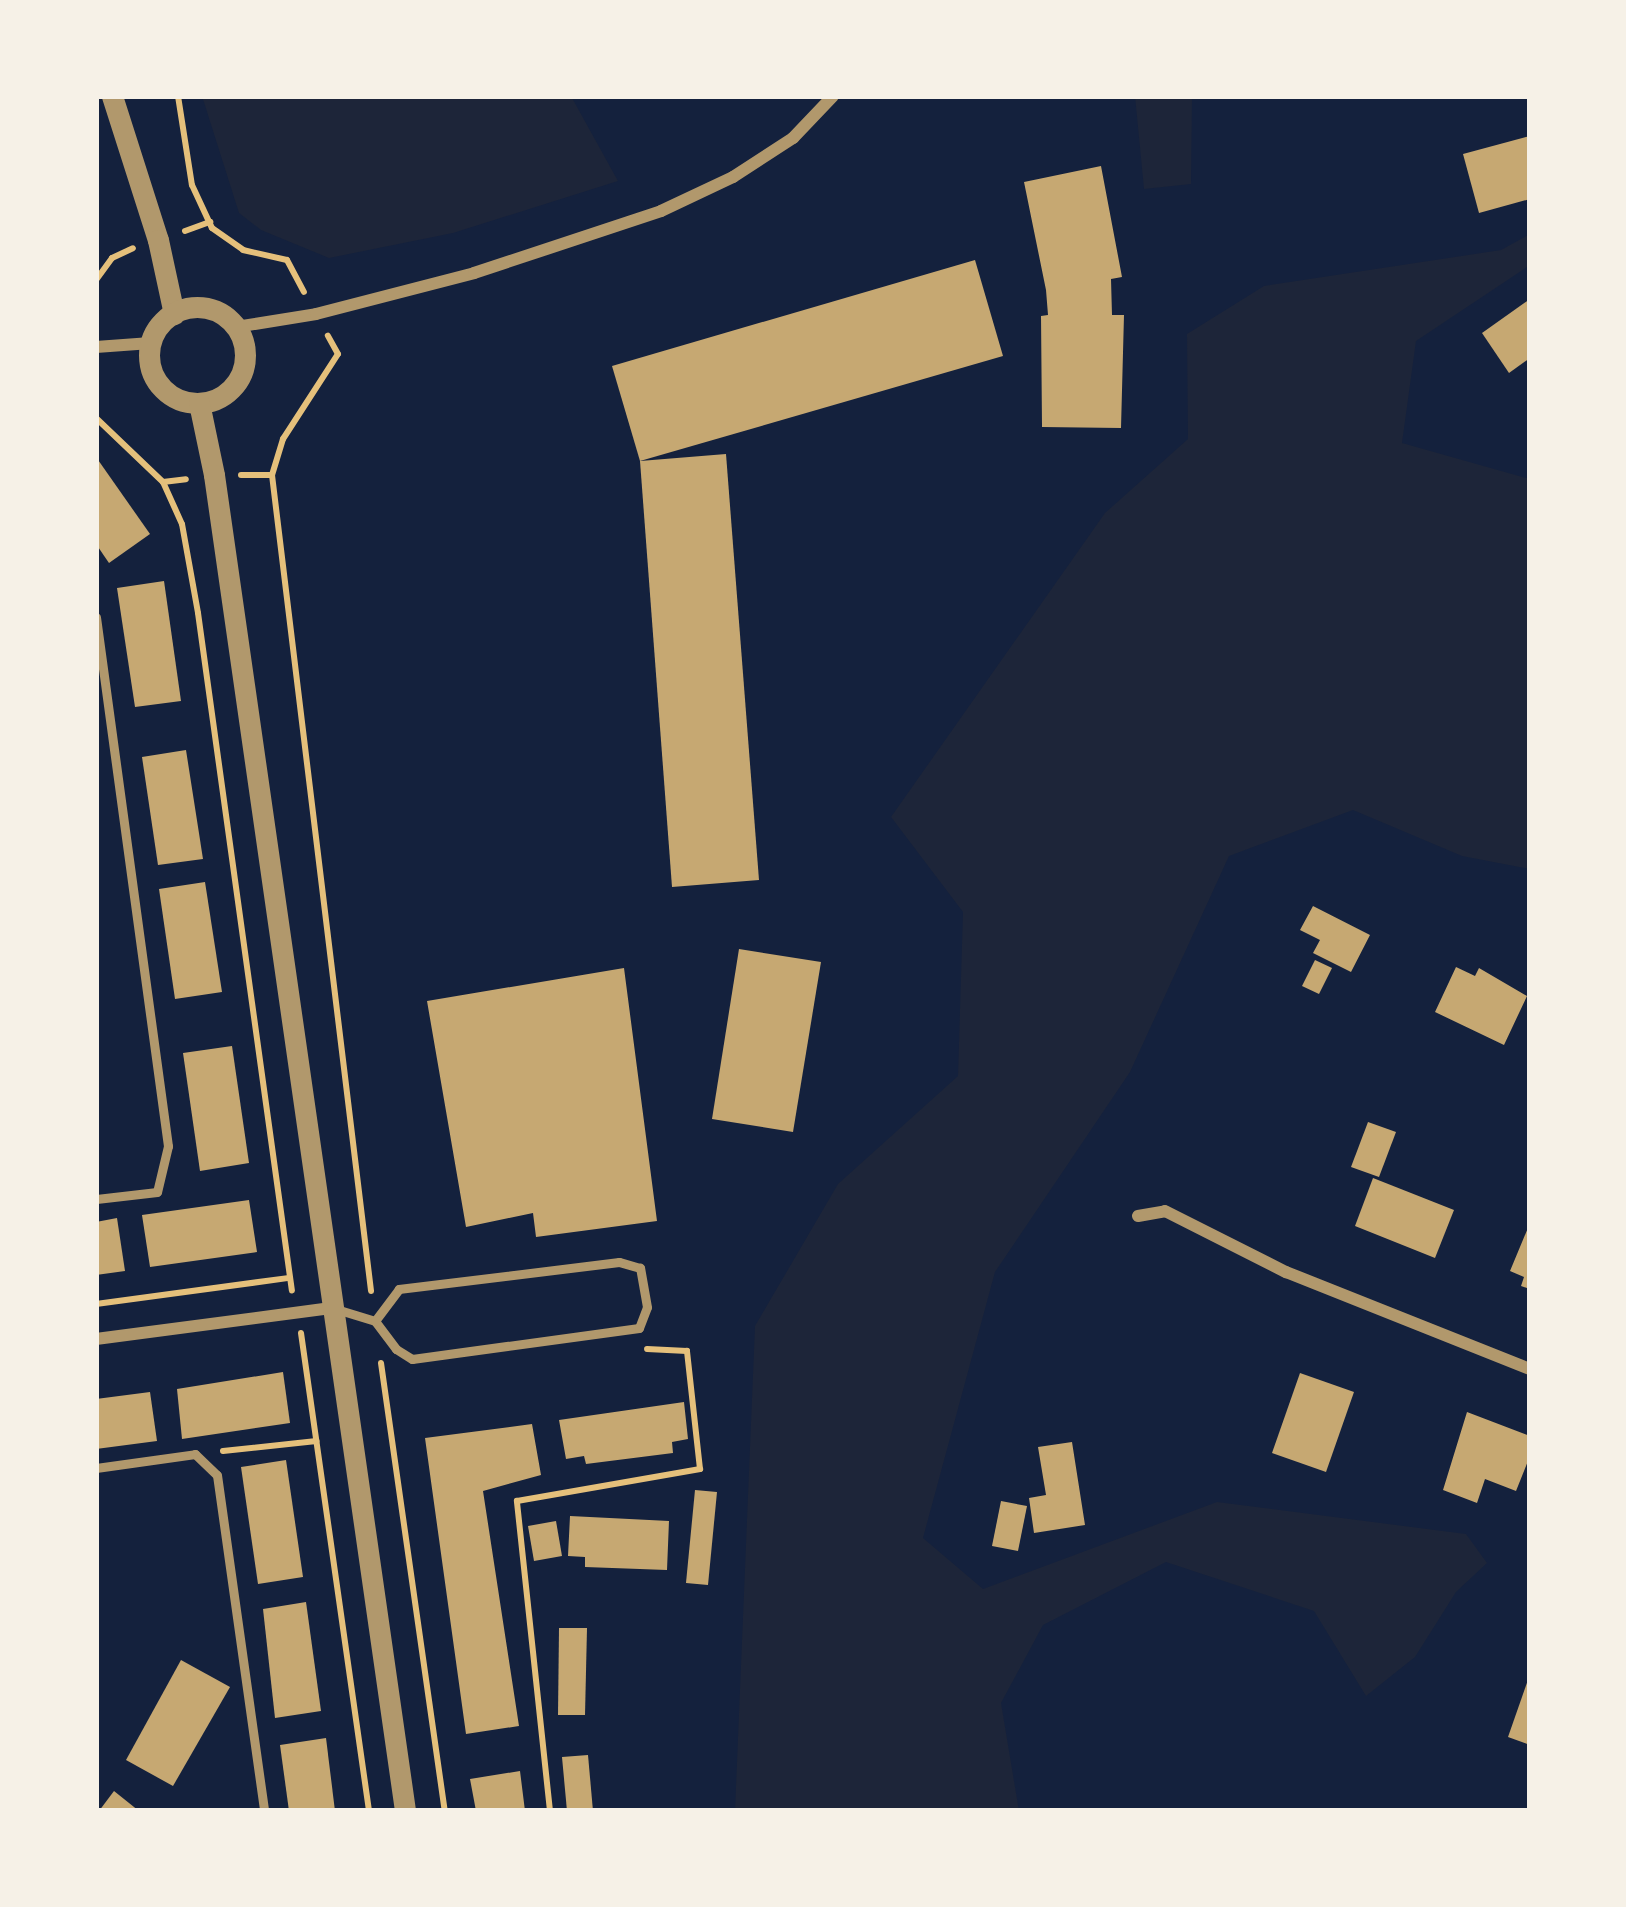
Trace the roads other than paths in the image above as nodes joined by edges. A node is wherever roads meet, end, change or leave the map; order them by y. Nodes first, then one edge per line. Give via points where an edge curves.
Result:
1 (112, 96) edge
2 (833, 96) edge
3 (174, 314) junction
4 (236, 327) junction
5 (151, 343) junction
6 (96, 347) edge
7 (199, 404) junction
8 (96, 617) edge
9 (96, 1199) edge
10 (1138, 1216) dead end
11 (333, 1308) junction
12 (375, 1321) junction
13 (96, 1339) edge
14 (1530, 1369) edge
15 (96, 1468) edge
16 (264, 1811) edge
17 (405, 1811) edge

1 - 3 street
2 - 4 street via 793,138 661,211 474,273
3 - 4 street via 207,308
3 - 5 street
4 - 7 street via 245,352 241,375 226,394
5 - 6 street
5 - 7 street via 150,365 164,390
7 - 11 street
8 - 9 lane via 168,1146 157,1192
10 - 14 street via 1166,1210 1286,1272
11 - 12 lane
11 - 13 street
11 - 17 street
12 - 12 lane via 400,1289 632,1262 647,1307 639,1328 412,1359
15 - 16 lane via 195,1454 217,1474

